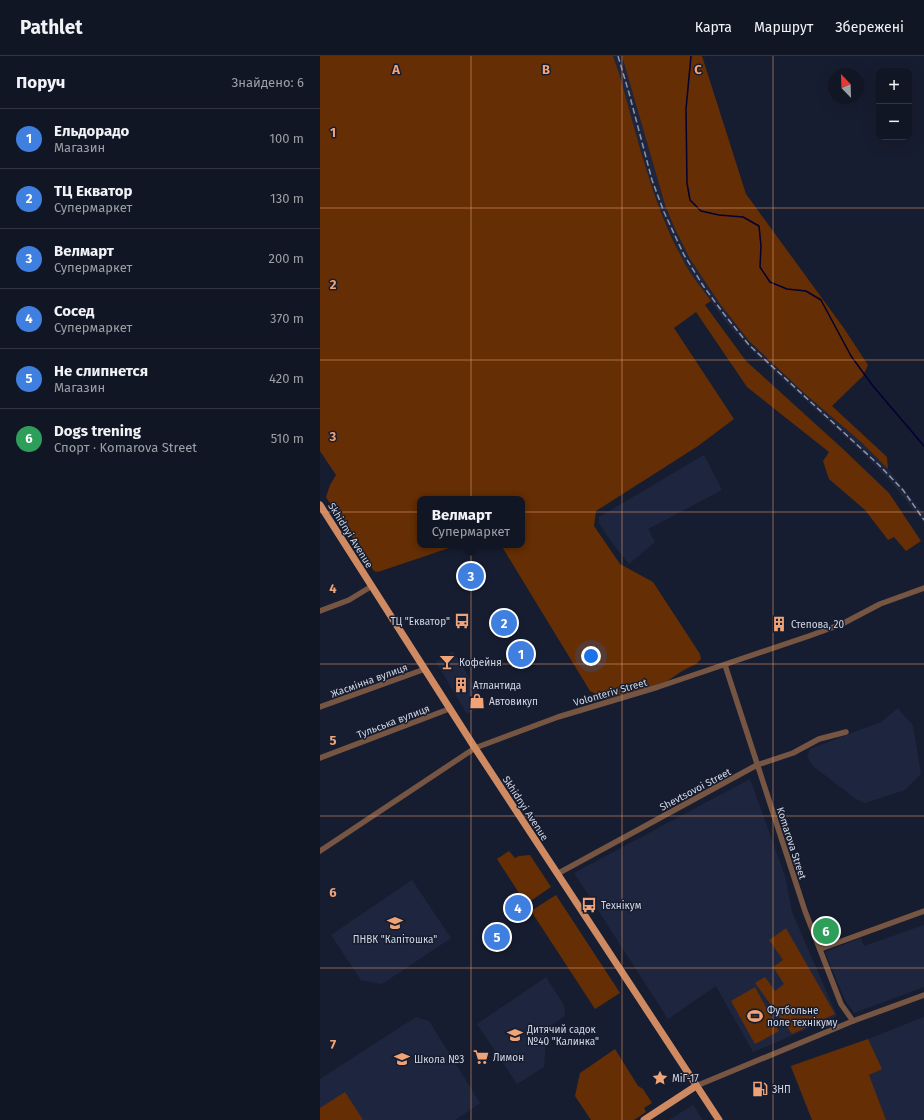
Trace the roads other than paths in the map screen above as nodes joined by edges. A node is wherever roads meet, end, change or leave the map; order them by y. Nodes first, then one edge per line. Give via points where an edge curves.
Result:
1 (321, 510) edge
2 (372, 586) junction
3 (924, 588) edge
4 (320, 611) edge
5 (725, 665) junction
6 (424, 669) junction
7 (320, 707) edge
8 (450, 709) junction
9 (846, 732) dead end
10 (475, 748) junction
11 (320, 758) edge
12 (757, 765) junction
13 (320, 851) edge
14 (557, 874) junction
15 (924, 911) edge
16 (820, 949) junction
17 (924, 995) edge
18 (853, 1021) junction
19 (696, 1086) junction
20 (644, 1120) edge
21 (719, 1120) edge

1 - 2 main road, Skhidnyi Avenue
2 - 4 street via 349,600
2 - 6 main road, Skhidnyi Avenue
3 - 5 street, Volonteriv Street via 880,604 842,624
5 - 10 street, Volonteriv Street via 558,717
5 - 12 street, Komarova Street
6 - 7 street, Жасмінна вулиця
6 - 8 main road, Skhidnyi Avenue
8 - 10 main road, Skhidnyi Avenue
8 - 11 street, Тульська вулиця
9 - 12 street, Shevtsovoi Street via 819,739 800,750
10 - 13 street, Volonteriv Street
10 - 14 main road, Skhidnyi Avenue
12 - 14 street, Shevtsovoi Street
12 - 16 street, Komarova Street
14 - 19 main road, Skhidnyi Avenue
15 - 16 street
16 - 18 street, Komarova Street via 841,1004
17 - 18 street
18 - 19 street
19 - 20 main road
19 - 21 main road, Skhidnyi Avenue

